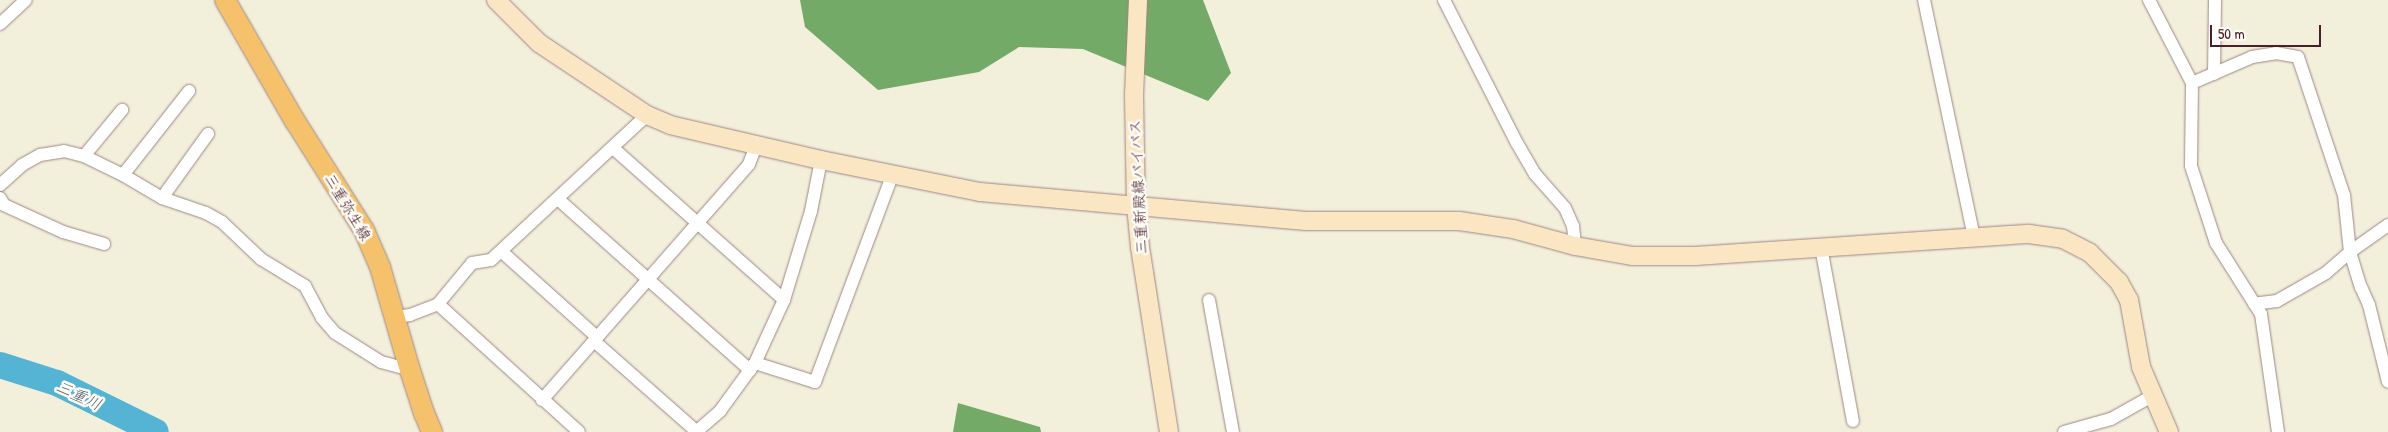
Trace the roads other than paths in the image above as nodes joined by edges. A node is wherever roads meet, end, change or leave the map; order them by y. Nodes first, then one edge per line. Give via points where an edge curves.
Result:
1 (26, 0) edge
2 (225, 0) edge
3 (496, 0) edge
4 (1138, 0) edge
5 (1444, 0) edge
6 (1924, 0) edge
7 (2149, 0) edge
8 (2215, 0) edge
9 (0, 24) edge
10 (2214, 74) junction
11 (2192, 83) junction
12 (188, 91) dead end
13 (122, 110) dead end
14 (647, 115) junction
15 (208, 134) dead end
16 (756, 146) junction
17 (613, 148) junction
18 (84, 156) junction
19 (821, 160) junction
20 (892, 173) junction
21 (123, 175) junction
22 (0, 185) edge
23 (0, 198) edge
24 (162, 198) junction
25 (559, 200) junction
26 (1136, 206) junction
27 (698, 222) junction
28 (2388, 225) edge
29 (1974, 238) junction
30 (104, 244) dead end
31 (1575, 246) junction
32 (1821, 247) junction
33 (501, 251) junction
34 (2350, 252) junction
35 (648, 279) junction
36 (784, 300) junction
37 (1209, 300) dead end
38 (438, 304) junction
39 (2254, 304) junction
40 (396, 316) junction
41 (596, 339) junction
42 (752, 367) junction
43 (410, 370) junction
44 (2388, 382) edge
45 (2152, 396) junction
46 (542, 400) junction
47 (1853, 421) dead end
48 (432, 432) edge
49 (579, 432) edge
50 (696, 432) edge
51 (1169, 432) edge
52 (1233, 432) edge
53 (2064, 432) edge
54 (2168, 432) edge
55 (2278, 432) edge

1 - 9 street
2 - 40 main road, 三重弥生線 via 295,121 364,230
3 - 14 street via 539,43
4 - 26 street, 三重新殿線バイパス via 1134,94
5 - 31 street via 1517,143 1536,174 1566,208 1573,226
6 - 29 street
7 - 11 street
8 - 10 street
10 - 11 street
10 - 34 street via 2252,57 2276,53 2298,57 2344,195
11 - 39 street via 2191,166 2216,243
12 - 21 street
13 - 18 street
14 - 16 street via 700,133
14 - 17 street
15 - 24 street
16 - 19 street
16 - 27 street via 749,164
17 - 25 street
17 - 27 street
18 - 21 street
18 - 22 street via 64,152 40,155 22,165
19 - 20 street
19 - 36 street via 812,211
20 - 26 street via 980,192
20 - 42 street via 814,382
21 - 24 street
23 - 30 street via 4,205 63,232
24 - 43 street via 222,222 261,260 305,286 322,318 334,332 381,362
25 - 33 street
25 - 35 street
26 - 31 street via 1306,221 1459,221 1513,230
26 - 51 street, 三重新殿線バイパス
27 - 35 street
27 - 36 street
28 - 34 street
29 - 32 street
29 - 45 street via 2029,234 2063,239 2090,253 2119,282 2129,300 2142,367
31 - 32 street via 1633,256 1686,256
32 - 47 street
33 - 38 street via 490,260 472,263
33 - 41 street
34 - 39 street via 2326,273 2277,301
34 - 44 street via 2369,305
35 - 41 street
35 - 42 street
36 - 42 street
37 - 52 street
38 - 40 street
38 - 46 street
39 - 55 street via 2261,314
40 - 43 main road, 三重弥生線
41 - 46 street
41 - 50 street
42 - 50 street via 720,411
43 - 48 main road, 三重弥生線
45 - 53 street via 2112,419
45 - 54 street
46 - 49 street

